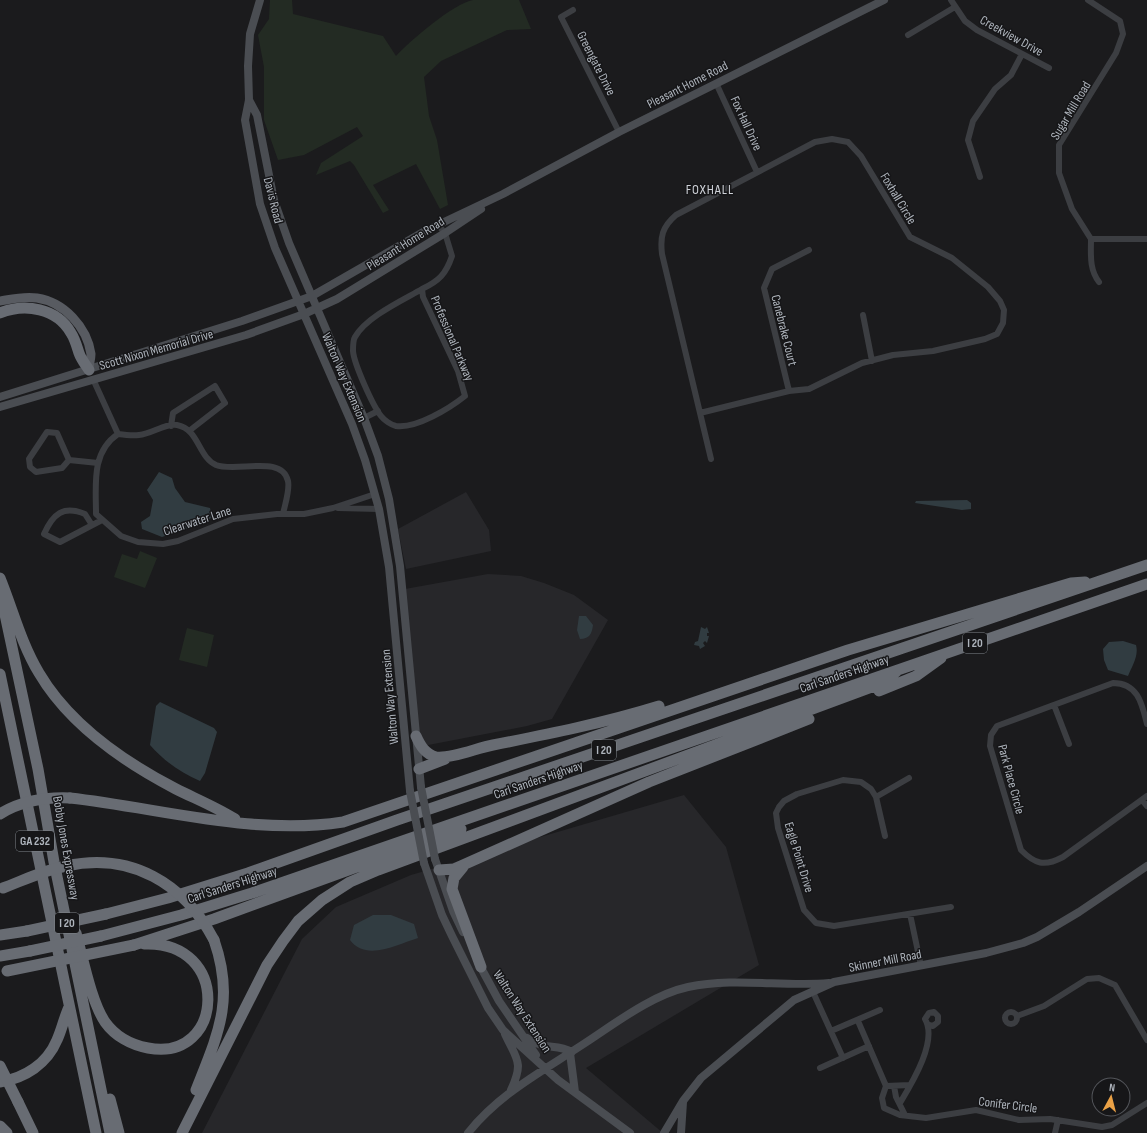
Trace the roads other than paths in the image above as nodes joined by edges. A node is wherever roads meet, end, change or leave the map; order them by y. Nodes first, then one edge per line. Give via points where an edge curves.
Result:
1 (260, 0) edge
2 (884, 0) edge
3 (951, 0) edge
4 (1088, 0) edge
5 (955, 7) junction
6 (573, 10) dead end
7 (908, 35) dead end
8 (1022, 54) junction
9 (1049, 68) dead end
10 (716, 83) junction
11 (249, 100) junction
12 (619, 132) junction
13 (757, 172) junction
14 (980, 177) dead end
15 (503, 194) junction
16 (438, 225) junction
17 (445, 233) junction
18 (1091, 239) junction
19 (1147, 239) edge
20 (809, 250) dead end
21 (1099, 282) dead end
22 (422, 289) junction
23 (312, 296) junction
24 (0, 301) edge
25 (298, 301) junction
26 (317, 308) junction
27 (0, 313) edge
28 (304, 314) junction
29 (863, 315) dead end
30 (872, 360) junction
31 (91, 374) junction
32 (789, 391) junction
33 (0, 397) edge
34 (0, 407) edge
35 (378, 411) junction
36 (700, 413) junction
37 (364, 418) junction
38 (171, 426) junction
39 (189, 431) junction
40 (118, 434) junction
41 (711, 459) dead end
42 (69, 460) junction
43 (98, 462) junction
44 (375, 494) junction
45 (332, 508) junction
46 (379, 509) junction
47 (283, 514) junction
48 (102, 520) junction
49 (92, 525) junction
50 (1147, 565) edge
51 (0, 578) edge
52 (1100, 581) junction
53 (1147, 584) edge
54 (391, 586) junction
55 (402, 586) junction
56 (0, 591) edge
57 (949, 652) junction
58 (899, 668) junction
59 (0, 674) edge
60 (712, 696) junction
61 (1054, 705) junction
62 (1147, 724) edge
63 (416, 736) junction
64 (510, 742) junction
65 (1069, 744) dead end
66 (419, 769) junction
67 (408, 776) junction
68 (909, 778) dead end
69 (541, 792) junction
70 (876, 797) junction
71 (1145, 798) edge
72 (1147, 806) edge
73 (0, 814) edge
74 (239, 822) junction
75 (885, 836) dead end
76 (52, 845) junction
77 (467, 863) junction
78 (424, 864) junction
79 (437, 865) junction
80 (1147, 866) edge
81 (2, 888) edge
82 (951, 907) dead end
83 (910, 914) junction
84 (0, 935) edge
85 (134, 945) junction
86 (0, 956) edge
87 (921, 966) junction
88 (480, 967) junction
89 (2, 972) edge
90 (834, 982) junction
91 (788, 984) junction
92 (813, 992) junction
93 (794, 1000) junction
94 (69, 1007) junction
95 (880, 1010) dead end
96 (1017, 1016) dead end
97 (858, 1021) junction
98 (929, 1025) dead end
99 (89, 1030) junction
100 (503, 1030) junction
101 (831, 1031) junction
102 (522, 1034) junction
103 (1147, 1040) edge
104 (869, 1046) junction
105 (571, 1052) junction
106 (843, 1058) junction
107 (0, 1066) edge
108 (820, 1068) dead end
109 (546, 1069) junction
110 (0, 1082) edge
111 (86, 1084) junction
112 (886, 1086) junction
113 (894, 1086) junction
114 (910, 1086) junction
115 (510, 1091) junction
116 (575, 1092) junction
117 (683, 1101) junction
118 (900, 1103) junction
119 (1147, 1103) edge
120 (905, 1115) junction
121 (190, 1118) junction
122 (1058, 1120) junction
123 (0, 1126) edge
124 (7, 1133) edge
125 (33, 1133) edge
126 (92, 1133) edge
127 (96, 1133) edge
128 (110, 1133) edge
129 (119, 1133) edge
130 (182, 1133) edge
131 (468, 1133) edge
132 (630, 1133) edge
133 (664, 1133) edge
134 (681, 1133) edge
135 (1055, 1133) edge

1 - 11 main road, Davis Road via 250,34
2 - 10 main road, Pleasant Home Road
3 - 5 street, Creekview Drive
4 - 18 street, Sugar Mill Road via 1120,21 1123,34 1116,53 1059,145 1059,173 1072,209
5 - 7 street
5 - 8 street, Creekview Drive via 965,21 977,30
6 - 12 street, Greengate Drive via 561,18
8 - 9 street, Creekview Drive
8 - 14 street via 1011,75 995,90 973,121 968,140
10 - 12 main road, Pleasant Home Road
10 - 13 street, Fox Hall Drive
11 - 23 main road, Davis Road via 257,115 274,200
11 - 25 main road, Davis Road via 245,120 260,204 275,248
12 - 15 main road, Pleasant Home Road
13 - 30 street, Foxhall Circle via 815,142 832,139 848,142 861,156 910,237 952,258 988,287 1004,310 1004,323 997,334 985,340
13 - 36 street, Foxhall Circle via 676,215 662,230 662,254
15 - 16 main road, Pleasant Home Road
15 - 17 main road, Pleasant Home Road
16 - 17 street, Professional Parkway
16 - 23 main road, Pleasant Home Road
17 - 22 street, Professional Parkway via 452,256 449,266 444,276
17 - 26 main road, Pleasant Home Road via 337,299
18 - 19 street
18 - 21 street via 1093,275
20 - 32 street, Canebrake Court via 772,269 764,288
22 - 35 street, Professional Parkway via 379,315 354,338 353,352
22 - 35 street, Professional Parkway via 423,297 458,371 465,396 450,407 409,426 394,425
23 - 25 main road, Scott Nixon Memorial Drive
23 - 26 main road, Walton Way Extension
24 - 31 main road via 37,298 63,309 76,321 85,337 91,355
25 - 28 main road, Walton Way Extension
25 - 31 main road, Scott Nixon Memorial Drive
26 - 28 main road, Scott Nixon Memorial Drive
26 - 37 main road, Walton Way Extension
27 - 31 highway via 33,308 48,312 57,318 72,333
28 - 31 main road, Scott Nixon Memorial Drive via 239,337
28 - 44 main road, Walton Way Extension via 352,424
29 - 30 street
30 - 32 street, Foxhall Circle via 853,366 809,389
31 - 33 main road, Scott Nixon Memorial Drive
31 - 34 main road, Scott Nixon Memorial Drive
31 - 40 street
32 - 36 street, Foxhall Circle
35 - 37 street
36 - 41 street, Foxhall Circle
37 - 55 main road, Walton Way Extension via 378,456 389,499
38 - 39 street via 176,425
38 - 39 street via 173,413 215,386 225,402
38 - 40 street via 139,435
39 - 47 street via 205,457 217,465 274,466 284,472 288,482
40 - 43 street via 110,440
42 - 42 street via 57,433 53,431 47,432 29,459 30,467 36,472 62,468
42 - 43 street
43 - 48 street via 96,514
44 - 45 street, Clearwater Lane
44 - 46 main road, Walton Way Extension
45 - 46 street
45 - 47 street, Clearwater Lane via 304,514
46 - 54 main road, Walton Way Extension
47 - 48 street, Clearwater Lane via 233,519 178,541 163,544 138,542 121,536
48 - 49 street
49 - 49 street via 60,542 44,534 57,514 62,511 85,514
50 - 52 highway, Carl Sanders Highway / I 20
51 - 74 highway via 24,644 39,673 76,719 98,739 152,775 216,807
52 - 60 highway via 1071,582 848,650
52 - 84 highway, Carl Sanders Highway / I 20, bridge via 405,817 248,873 106,914
53 - 57 highway, Carl Sanders Highway / I 20
54 - 55 main road
54 - 67 main road, Walton Way Extension
55 - 63 main road, Walton Way Extension
56 - 76 highway, Bobby Jones Expressway / GA 232
57 - 58 highway, Carl Sanders Highway / I 20
57 - 77 highway via 916,676 649,782
58 - 69 highway, Carl Sanders Highway / I 20
58 - 121 highway via 885,682 378,870 336,890 306,914 276,949
59 - 94 highway, GA 232
60 - 64 highway via 694,696 553,734
60 - 74 highway via 343,822 307,827
61 - 62 street, Park Place Circle via 1123,683 1138,697
61 - 65 street
61 - 71 street, Park Place Circle via 1006,721 997,726 991,735 990,746 1021,850 1031,861 1054,862 1063,858
63 - 64 highway via 422,748 436,757
63 - 66 main road, Walton Way Extension
64 - 66 highway via 438,761
66 - 67 main road
66 - 79 main road, Walton Way Extension, bridge
67 - 78 main road, Walton Way Extension, bridge
68 - 70 street
69 - 85 highway via 506,812 214,919
69 - 86 highway, Carl Sanders Highway / I 20, bridge via 181,915 101,936
70 - 75 street
70 - 83 street, Eagle Point Drive via 871,789 861,782 843,780 797,794 779,807 776,813 778,828 804,910 816,923 834,926
71 - 72 street, Park Place Circle
73 - 74 highway, bridge via 31,801 70,798
76 - 85 highway via 95,999 106,1022 128,1042 142,1047 159,1050 180,1045 195,1034 205,1017 209,998 204,978 195,964 176,950 159,945
76 - 99 highway, Bobby Jones Expressway / GA 232
77 - 79 highway via 454,869
77 - 88 highway via 456,873 452,889
78 - 79 main road
78 - 100 main road, Walton Way Extension via 442,915 488,1008
79 - 88 main road, Walton Way Extension via 453,911
80 - 87 main road, Skinner Mill Road via 1037,937 986,953
81 - 121 highway, bridge via 65,866 92,862 132,867 163,882 183,896 196,911 214,940 223,973 223,1010 218,1032 196,1090
82 - 83 street, Eagle Point Drive
83 - 87 street
85 - 89 highway, bridge
87 - 90 main road, Skinner Mill Road
88 - 102 main road, Walton Way Extension via 499,1002
90 - 91 main road
90 - 92 main road, Skinner Mill Road
91 - 93 main road
91 - 105 main road via 740,983 687,987 624,1017
92 - 93 main road, Skinner Mill Road
92 - 101 street
93 - 117 main road, Skinner Mill Road via 701,1078
94 - 110 highway via 57,1041 40,1064 15,1080
94 - 111 highway, GA 232
95 - 97 street
96 - 103 street via 1044,1006 1087,979 1099,978 1115,985
97 - 101 street
97 - 104 street
98 - 114 street via 926,1049
99 - 128 highway, Bobby Jones Expressway / GA 232
99 - 129 highway via 106,1079
100 - 109 main road, Walton Way Extension
100 - 115 main road via 519,1061 519,1072
101 - 106 street
102 - 105 main road via 540,1046 558,1046
102 - 109 main road, Walton Way Extension
104 - 106 street
104 - 112 street
105 - 109 main road
105 - 116 main road
106 - 108 street
107 - 125 highway, bridge
109 - 115 main road
109 - 116 main road, Walton Way Extension
111 - 126 highway
111 - 127 highway, GA 232
112 - 113 street
112 - 120 street, Conifer Circle via 882,1098 884,1108
113 - 114 street
113 - 118 street
114 - 118 street
115 - 131 main road via 485,1113
116 - 132 main road, Walton Way Extension
117 - 133 main road, Skinner Mill Road
117 - 134 main road
118 - 120 street
119 - 122 street, Conifer Circle via 1112,1125
120 - 122 street, Conifer Circle via 926,1118 976,1110 1018,1120
121 - 130 highway
122 - 135 street
123 - 124 highway

